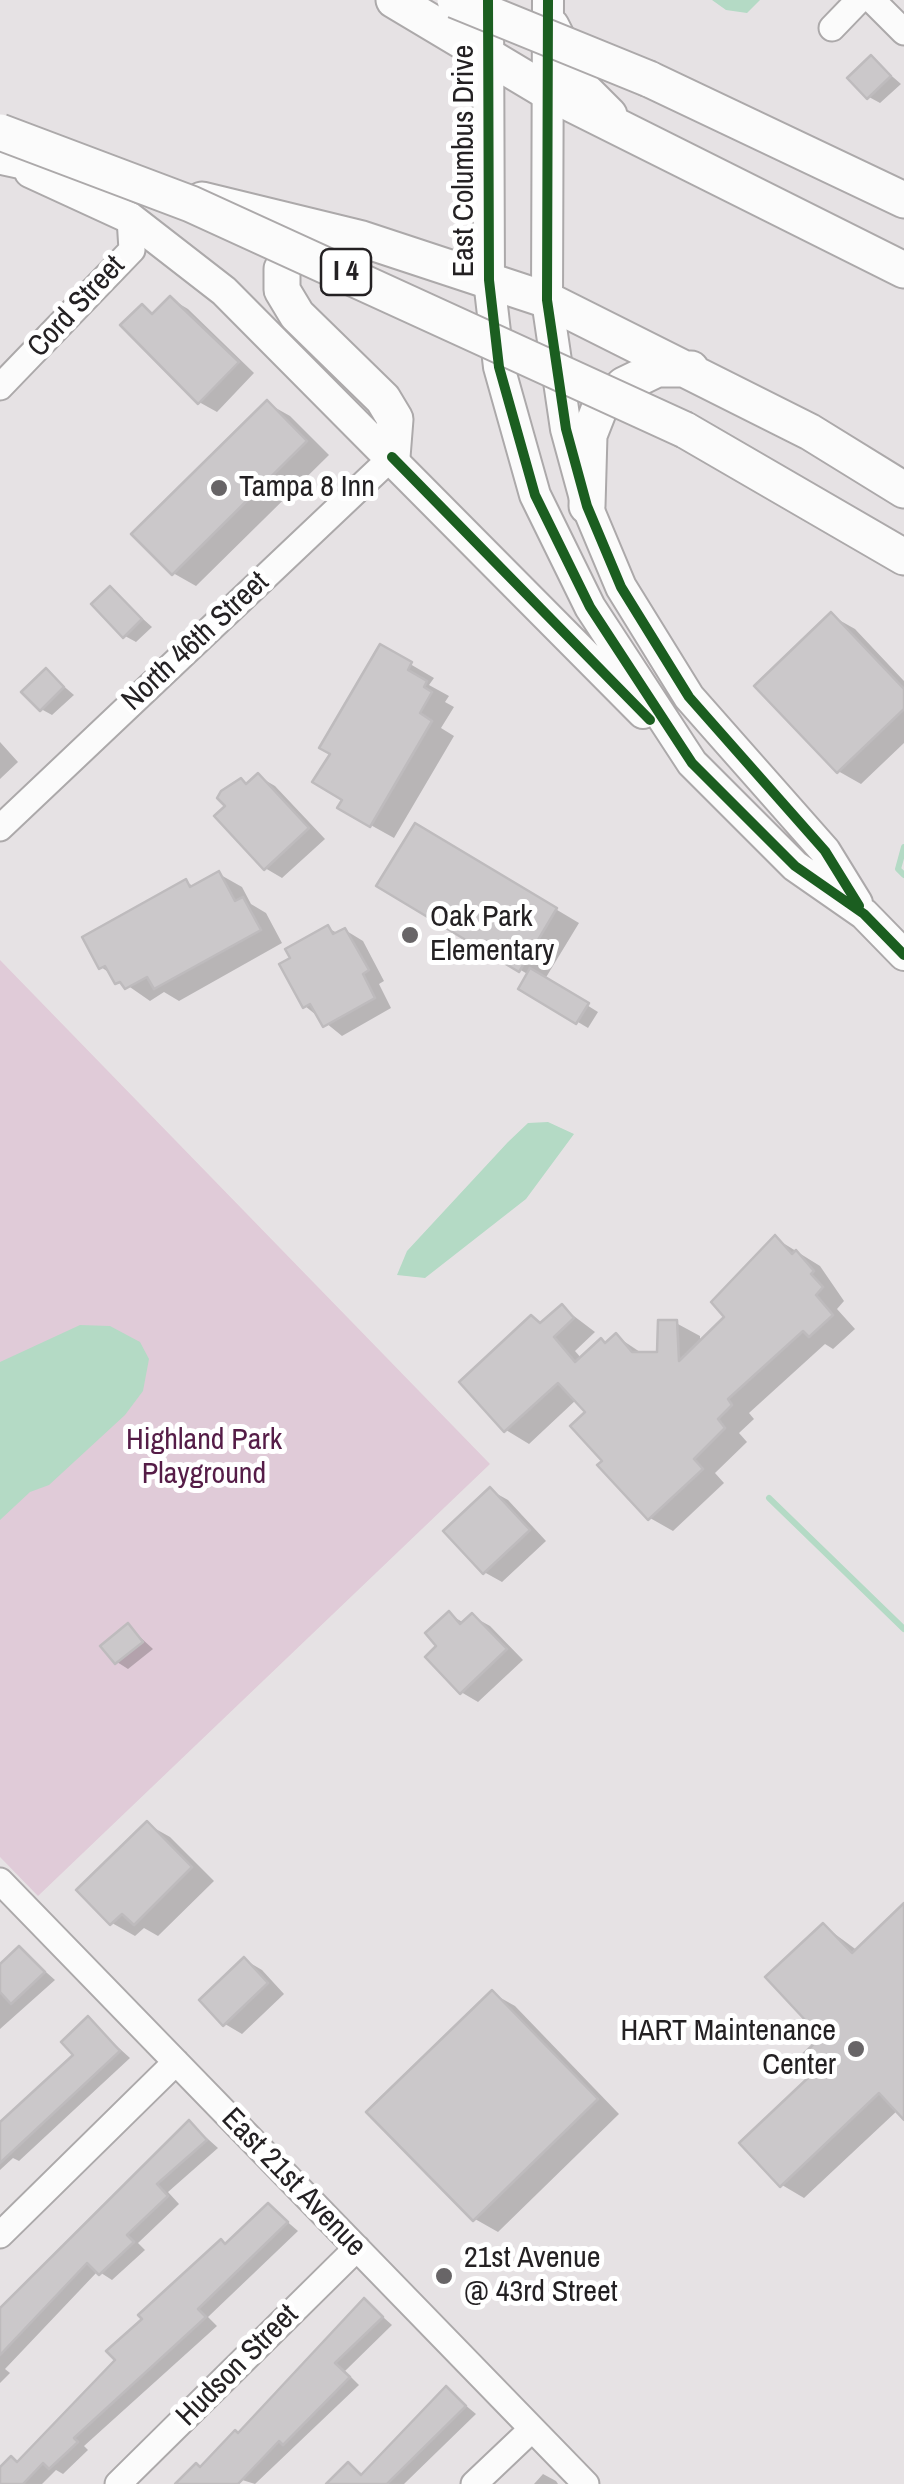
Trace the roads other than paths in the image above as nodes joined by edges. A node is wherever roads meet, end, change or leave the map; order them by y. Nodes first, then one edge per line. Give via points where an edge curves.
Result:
1 (394, 0) edge
2 (456, 0) edge
3 (488, 0) edge
4 (859, 0) edge
5 (872, 0) edge
6 (548, 10) edge
7 (832, 28) dead end
8 (904, 32) edge
9 (490, 55) junction
10 (548, 92) junction
11 (0, 132) edge
12 (628, 134) junction
13 (0, 157) edge
14 (904, 200) edge
15 (130, 218) junction
16 (362, 239) junction
17 (904, 270) edge
18 (489, 280) junction
19 (547, 300) junction
20 (692, 370) junction
21 (0, 387) edge
22 (392, 457) junction
23 (904, 490) edge
24 (588, 506) junction
25 (904, 556) edge
26 (692, 763) junction
27 (0, 828) edge
28 (864, 914) junction
29 (904, 955) edge
30 (1, 1883) edge
31 (176, 2062) junction
32 (0, 2235) edge
33 (357, 2248) junction
34 (532, 2429) junction
35 (118, 2484) edge
36 (474, 2484) edge
37 (586, 2484) edge

1 - 9 highway
2 - 14 highway, bridge via 649,79
3 - 9 main road, East Columbus Drive
4 - 7 street
5 - 8 street
6 - 10 main road, East Columbus Drive
6 - 12 highway via 583,90
9 - 10 highway
9 - 18 main road, East Columbus Drive
10 - 12 highway
10 - 19 main road, East Columbus Drive
11 - 25 highway, I 4, bridge via 190,204 685,430
12 - 17 highway
13 - 15 main road
13 - 16 highway
15 - 21 street, Cord Street via 132,250
15 - 22 main road via 224,291
16 - 18 highway
16 - 22 highway via 326,238 297,248 282,269 282,290 297,315 383,400 395,419
18 - 19 highway
18 - 26 main road, East Columbus Drive via 499,368 535,495 590,607
19 - 20 highway
19 - 24 main road, East Columbus Drive via 566,430
20 - 23 highway
20 - 24 highway via 656,369 600,406 589,435
22 - 26 main road
22 - 27 street, North 46th Street
24 - 28 main road, East Columbus Drive via 622,586 689,697 825,851
26 - 28 main road, East Columbus Drive via 796,866
28 - 29 main road, East Columbus Drive
30 - 31 street, East 21st Avenue
31 - 32 street
31 - 33 street, East 21st Avenue
33 - 34 street, East 21st Avenue
33 - 35 street, Hudson Street
34 - 36 street
34 - 37 street, East 21st Avenue

